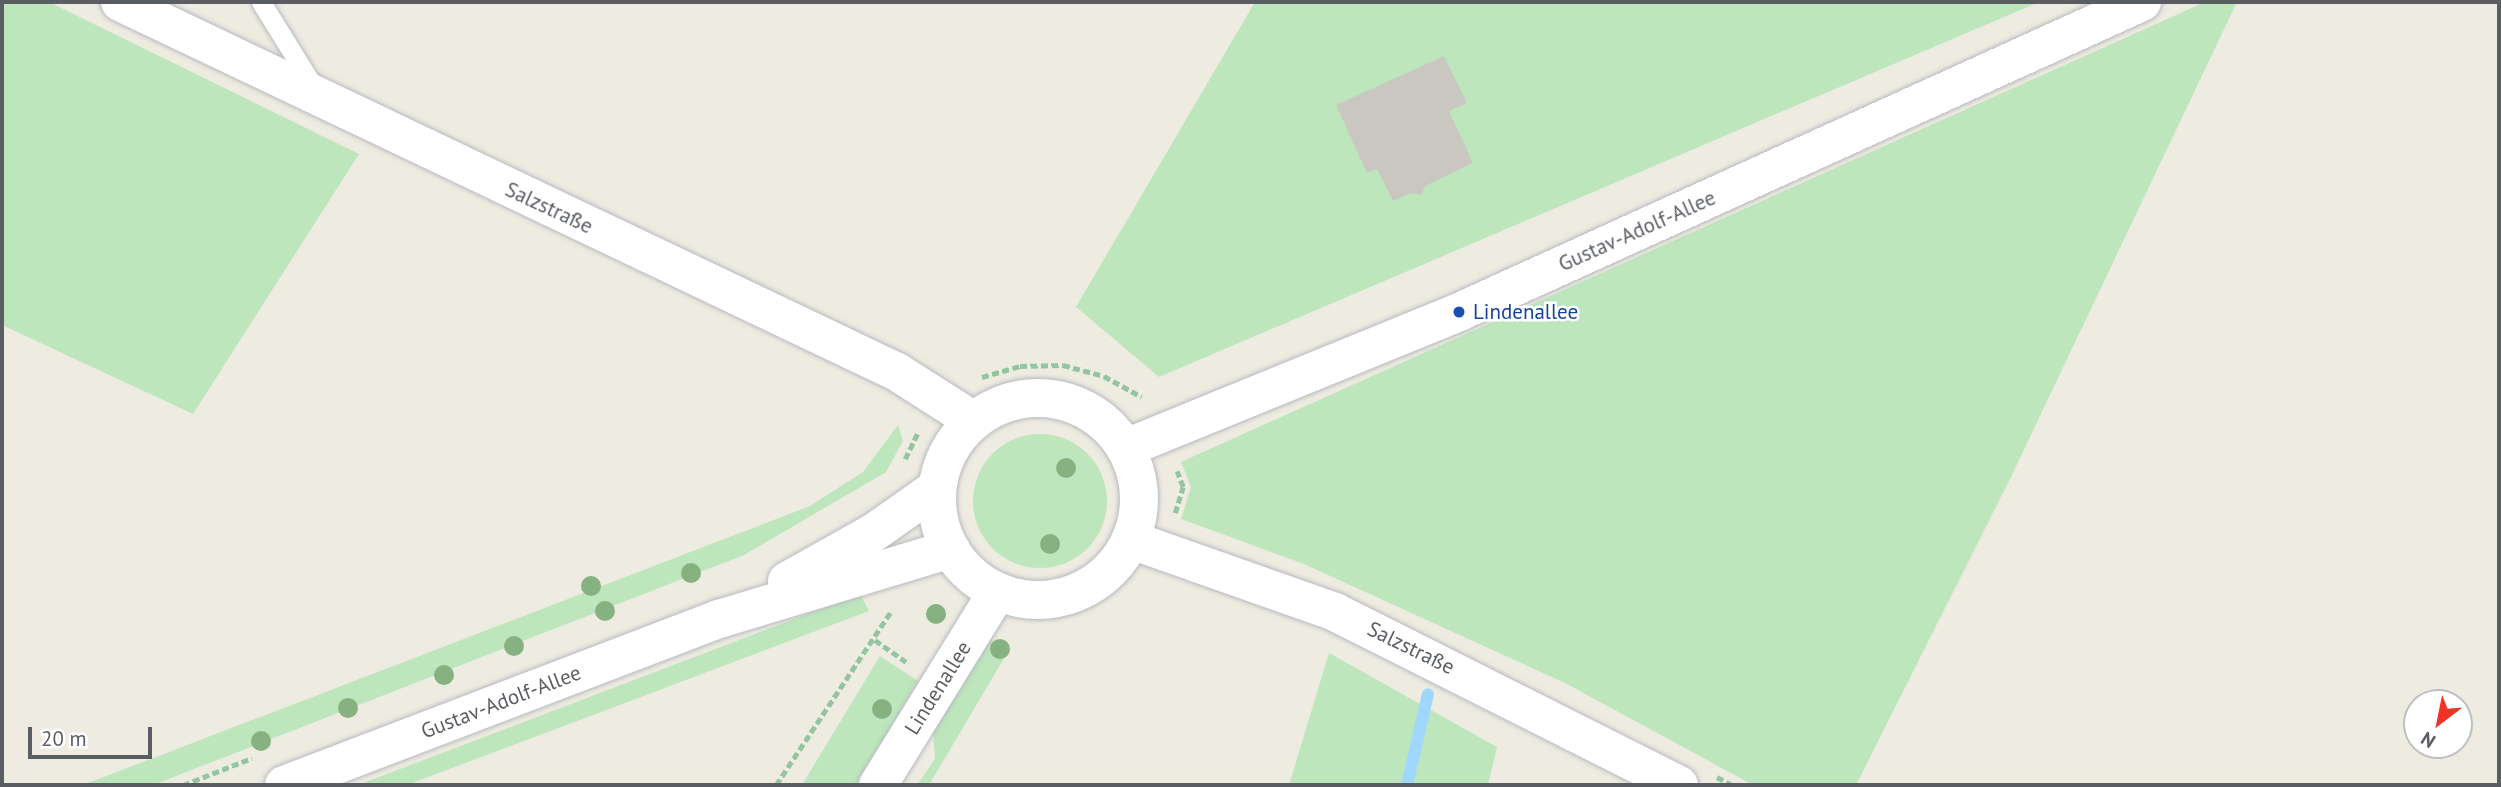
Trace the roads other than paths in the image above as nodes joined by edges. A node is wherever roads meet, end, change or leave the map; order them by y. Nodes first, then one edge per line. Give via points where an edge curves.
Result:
1 (120, 2) edge
2 (261, 2) edge
3 (2142, 2) edge
4 (323, 102) junction
5 (959, 410) junction
6 (1126, 448) junction
7 (937, 488) junction
8 (1131, 540) junction
9 (951, 550) junction
10 (998, 592) junction
11 (719, 619) junction
12 (284, 785) edge
13 (878, 785) edge
14 (1679, 785) edge

1 - 4 street, Salzstraße
2 - 4 lane
3 - 6 street, Gustav-Adolf-Allee via 1459,312
4 - 5 street, Salzstraße via 897,372
5 - 6 street via 1049,398 1088,412
5 - 7 street
6 - 8 street via 1139,499
7 - 9 street via 939,520
7 - 11 street, Gustav-Adolf-Allee via 873,533
8 - 10 street via 1114,567 1089,587 1060,598 1028,600
8 - 14 street, Salzstraße via 1335,612
9 - 10 street via 971,574
9 - 11 street, Gustav-Adolf-Allee
10 - 13 street, Lindenallee
11 - 12 street, Gustav-Adolf-Allee

